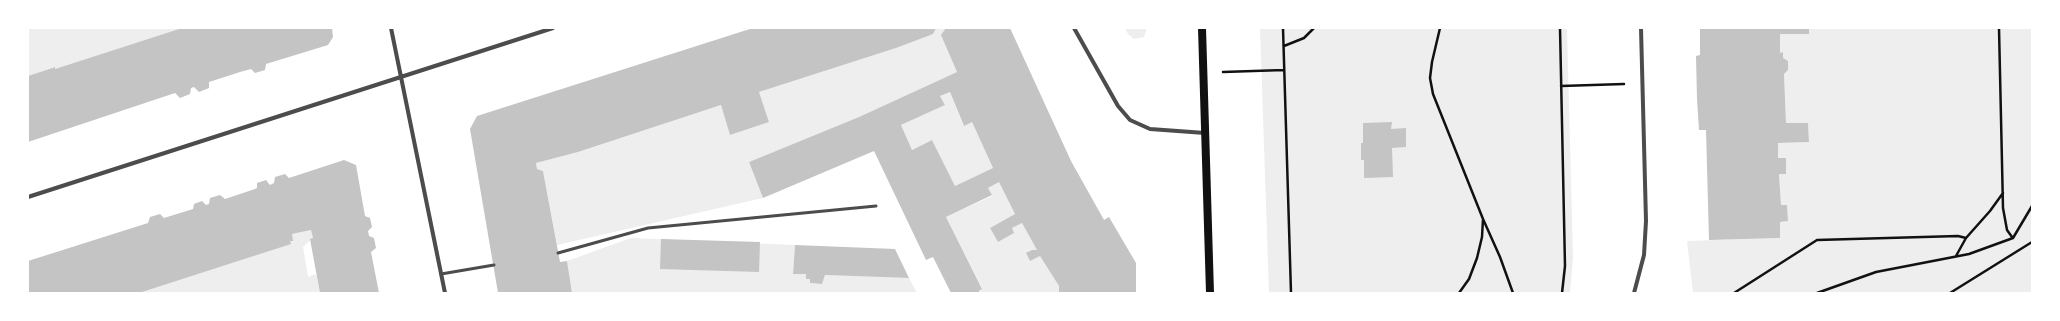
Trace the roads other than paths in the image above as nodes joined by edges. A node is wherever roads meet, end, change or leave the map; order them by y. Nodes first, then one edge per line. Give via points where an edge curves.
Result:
1 (391, 28) edge
2 (553, 28) edge
3 (1074, 28) edge
4 (1202, 28) edge
5 (1641, 28) edge
6 (400, 78) junction
7 (1205, 133) junction
8 (28, 197) edge
9 (876, 206) dead end
10 (558, 253) dead end
11 (494, 265) dead end
12 (441, 274) junction
13 (1634, 291) edge
14 (445, 293) edge
15 (1210, 293) edge

1 - 6 street
2 - 6 street
3 - 7 street via 1118,106 1130,120 1150,129
4 - 7 main road
5 - 13 street via 1646,221 1644,255
6 - 8 street
6 - 12 street
7 - 15 main road
9 - 10 lane via 648,228
11 - 12 lane
12 - 14 street

